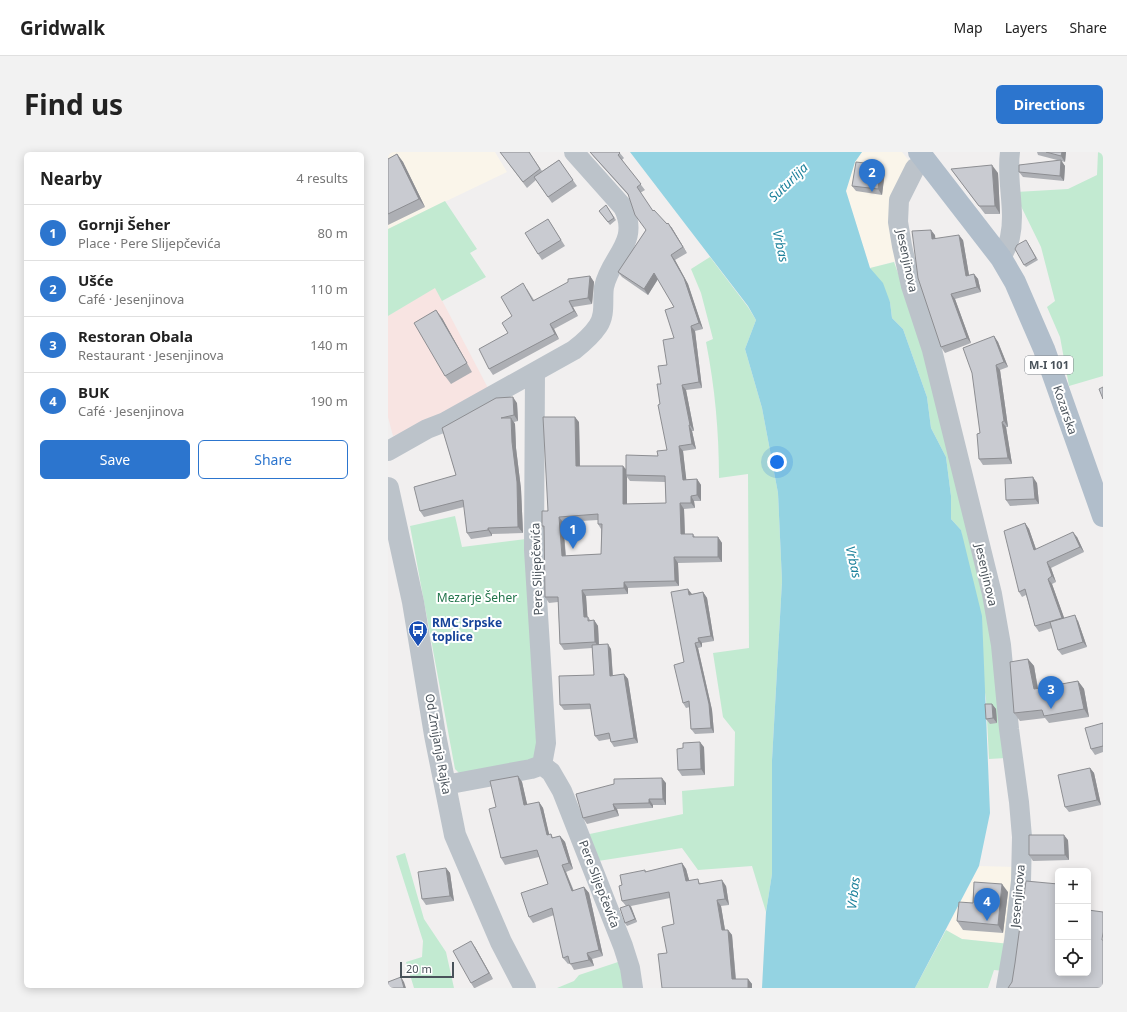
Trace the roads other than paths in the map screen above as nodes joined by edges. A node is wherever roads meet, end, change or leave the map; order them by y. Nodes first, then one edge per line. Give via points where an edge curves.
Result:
1 (574, 152) edge
2 (1010, 152) edge
3 (916, 164) edge
4 (1001, 258) junction
5 (535, 372) junction
6 (388, 451) edge
7 (388, 488) edge
8 (1103, 516) edge
9 (542, 764) junction
10 (445, 785) junction
11 (525, 988) edge
12 (633, 988) edge
13 (1006, 988) edge

1 - 5 street via 623,207 627,216 628,232 622,253 604,287 604,311 598,326 574,350
2 - 4 street via 1010,238
3 - 4 main road, Kozarska / M-I 101 via 975,223
3 - 13 street, Jesenjinova via 899,200 898,222 911,286 932,350 992,594 1001,645 1019,802 1022,837 1021,881
4 - 8 main road, Kozarska / M-I 101 via 1032,320
5 - 6 street
5 - 9 street, Pere Slijepčevića via 534,550 546,743
7 - 10 street, Od Zmijanja Rajka via 413,602
9 - 10 street via 531,769
9 - 12 street, Pere Slijepčevića via 551,772 562,791 623,946
10 - 11 street, Od Zmijanja Rajka via 455,835 501,942

